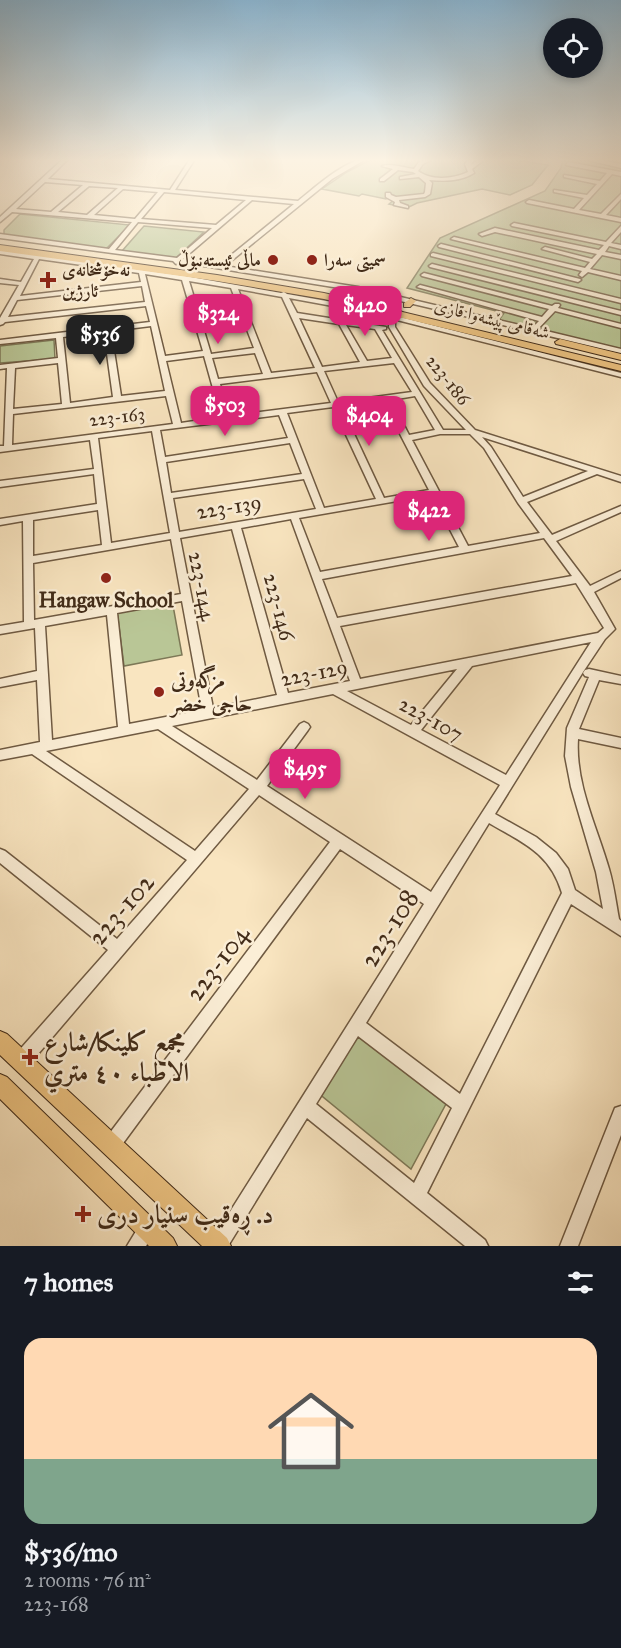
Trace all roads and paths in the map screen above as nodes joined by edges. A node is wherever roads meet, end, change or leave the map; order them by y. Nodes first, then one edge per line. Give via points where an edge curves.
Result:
1 (90, 217) edge
2 (140, 217) edge
3 (229, 217) edge
4 (281, 217) edge
5 (602, 217) edge
6 (621, 220) edge
7 (137, 221) junction
8 (514, 225) dead end
9 (217, 227) junction
10 (621, 229) edge
11 (482, 234) dead end
12 (617, 237) edge
13 (0, 238) edge
14 (454, 239) dead end
15 (37, 243) junction
16 (608, 244) junction
17 (441, 246) dead end
18 (621, 247) edge
19 (545, 249) dead end
20 (0, 250) edge
21 (111, 250) junction
22 (601, 252) junction
23 (433, 255) dead end
24 (133, 256) junction
25 (621, 257) edge
26 (37, 258) junction
27 (594, 261) junction
28 (176, 262) junction
29 (88, 263) junction
30 (221, 266) junction
31 (432, 266) dead end
32 (586, 270) junction
33 (239, 271) junction
34 (142, 273) junction
35 (424, 275) dead end
36 (185, 278) junction
37 (621, 278) edge
38 (215, 280) junction
39 (578, 280) junction
40 (0, 281) edge
41 (22, 284) junction
42 (144, 284) junction
43 (233, 286) junction
44 (420, 287) dead end
45 (570, 289) junction
46 (284, 294) junction
47 (15, 298) junction
48 (562, 299) junction
49 (621, 301) edge
50 (149, 304) junction
51 (403, 309) junction
52 (554, 309) junction
53 (621, 313) edge
54 (293, 315) junction
55 (544, 320) junction
56 (1, 322) edge
57 (342, 323) junction
58 (153, 324) junction
59 (621, 326) edge
60 (392, 327) junction
61 (107, 329) junction
62 (378, 329) junction
63 (528, 329) junction
64 (474, 332) junction
65 (517, 332) junction
66 (546, 333) junction
67 (59, 335) junction
68 (0, 342) edge
69 (575, 346) junction
70 (538, 347) junction
71 (258, 350) junction
72 (619, 353) edge
73 (208, 355) junction
74 (161, 358) junction
75 (61, 360) junction
76 (397, 360) junction
77 (365, 364) junction
78 (11, 366) junction
79 (0, 367) edge
80 (621, 368) edge
81 (317, 370) junction
82 (621, 375) edge
83 (268, 376) junction
84 (216, 382) junction
85 (169, 393) junction
86 (416, 394) junction
87 (386, 398) junction
88 (117, 399) junction
89 (66, 405) junction
90 (334, 405) junction
91 (11, 412) junction
92 (282, 412) junction
93 (226, 419) junction
94 (177, 425) junction
95 (155, 428) junction
96 (440, 432) junction
97 (474, 432) junction
98 (94, 436) junction
99 (407, 438) junction
100 (293, 441) junction
101 (487, 447) junction
102 (4, 448) edge
103 (526, 450) junction
104 (161, 460) junction
105 (98, 471) junction
106 (597, 471) junction
107 (307, 476) junction
108 (621, 478) edge
109 (0, 484) edge
110 (435, 492) junction
111 (168, 496) junction
112 (381, 501) junction
113 (521, 501) junction
114 (102, 506) junction
115 (621, 509) edge
116 (321, 511) junction
117 (294, 516) junction
118 (28, 518) junction
119 (0, 522) edge
120 (236, 525) junction
121 (175, 535) junction
122 (547, 538) junction
123 (107, 546) junction
124 (465, 550) junction
125 (29, 560) junction
126 (621, 574) edge
127 (318, 576) junction
128 (577, 579) junction
129 (588, 591) junction
130 (186, 597) junction
131 (112, 610) junction
132 (334, 623) junction
133 (34, 624) junction
134 (0, 630) edge
135 (610, 632) edge
136 (469, 662) junction
137 (579, 669) junction
138 (43, 674) junction
139 (596, 675) junction
140 (621, 680) edge
141 (0, 683) edge
142 (357, 685) junction
143 (334, 689) junction
144 (284, 699) junction
145 (208, 714) junction
146 (160, 724) junction
147 (304, 728) dead end
148 (413, 730) junction
149 (124, 731) junction
150 (572, 733) junction
151 (621, 743) edge
152 (40, 747) junction
153 (0, 755) edge
154 (508, 783) junction
155 (258, 788) junction
156 (488, 816) junction
157 (339, 840) junction
158 (0, 855) edge
159 (196, 860) junction
160 (570, 894) junction
161 (434, 902) junction
162 (617, 927) edge
163 (118, 949) junction
164 (356, 1025) junction
165 (0, 1041) edge
166 (21, 1061) junction
167 (0, 1084) edge
168 (461, 1105) junction
169 (305, 1106) junction
170 (621, 1114) edge
171 (112, 1144) junction
172 (417, 1195) junction
173 (142, 1238) edge
174 (165, 1246) edge
175 (218, 1246) edge
176 (479, 1246) edge
177 (569, 1246) edge

1 - 7 street
2 - 7 street
3 - 9 street
4 - 30 street
5 - 6 street
7 - 9 street
7 - 21 street
8 - 16 street
9 - 28 street
10 - 12 street
11 - 22 street via 495,230
12 - 16 street
13 - 15 highway, شەقامی پێشەوا قازی
14 - 32 street
15 - 21 street
15 - 24 highway, شەقامی پێشەوا قازی
16 - 18 street
16 - 22 street
17 - 39 street
19 - 27 street
20 - 26 street
20 - 29 highway, شەقامی پێشەوا قازی
21 - 24 street
22 - 25 street
22 - 27 street
23 - 45 street
24 - 28 highway, شەقامی پێشەوا قازی
26 - 29 street
26 - 41 street
27 - 32 street
28 - 30 street
28 - 33 highway, شەقامی پێشەوا قازی
29 - 34 street
29 - 38 highway, شەقامی پێشەوا قازی
30 - 33 street
31 - 48 street
32 - 37 street
32 - 39 street
33 - 51 highway, شەقامی پێشەوا قازی via 383,297
34 - 36 street
34 - 42 street
35 - 52 street
36 - 38 street
36 - 73 street
38 - 43 street
38 - 51 highway, شەقامی پێشەوا قازی
39 - 45 street
40 - 41 street
41 - 47 street
42 - 47 street
42 - 50 street
43 - 46 street
43 - 71 street
44 - 55 street
45 - 48 street
45 - 49 street
46 - 51 street
46 - 54 street
47 - 56 street
48 - 52 street
48 - 53 street
50 - 56 street
50 - 58 street
51 - 60 street
51 - 63 street
51 - 64 highway, شەقامی پێشەوا قازی
51 - 65 highway, شەقامی پێشەوا قازی
51 - 82 street
52 - 55 street
52 - 59 street
52 - 66 street
54 - 57 street
54 - 81 street
55 - 63 street
57 - 62 street
57 - 77 street
58 - 61 street
58 - 74 street
60 - 62 street
60 - 97 street, 223-186 via 427,384
61 - 67 street
61 - 88 street
62 - 76 street
63 - 66 street
64 - 65 highway via 515,338 519,336
64 - 70 highway, شەقامی پێشەوا قازی
65 - 69 highway, شەقامی پێشەوا قازی
66 - 72 street
67 - 68 street
67 - 75 street
69 - 70 highway via 540,341
69 - 72 highway, شەقامی پێشەوا قازی
70 - 80 highway, شەقامی پێشەوا قازی
71 - 73 street
71 - 83 street
73 - 74 street
73 - 84 street
74 - 85 street
75 - 78 street
75 - 89 street
76 - 77 street
76 - 86 street
77 - 81 street
78 - 79 street
78 - 91 street
81 - 83 street
81 - 90 street
83 - 84 street
84 - 93 street
85 - 88 street
85 - 94 street
86 - 87 street, 223-163
86 - 96 street
87 - 90 street, 223-163
87 - 99 street
88 - 89 street
89 - 91 street
90 - 92 street, 223-163
90 - 112 street
91 - 102 street
92 - 93 street, 223-163
92 - 100 street
93 - 94 street, 223-163
94 - 95 street, 223-163
95 - 98 street, 223-163
95 - 104 street, 223-144
96 - 97 street
96 - 99 street
97 - 101 street, 223-186
97 - 103 street
98 - 102 street, 223-163
98 - 105 street
99 - 110 street
100 - 104 street
100 - 107 street
101 - 103 street
101 - 113 street, 223-186
103 - 106 street
104 - 111 street, 223-144
105 - 109 street
105 - 114 street
106 - 108 street
106 - 113 street
107 - 111 street
107 - 116 street
110 - 112 street, 223-139
110 - 124 street
111 - 121 street, 223-144
112 - 116 street, 223-139
113 - 122 street, 223-186
114 - 118 street
114 - 123 street
115 - 122 street
116 - 117 street, 223-139
117 - 120 street, 223-139
117 - 127 street
118 - 119 street
118 - 125 street
120 - 121 street, 223-139
120 - 144 street, 223-146
121 - 123 street, 223-139
121 - 130 street, 223-144
122 - 124 street
122 - 128 street, 223-186
123 - 125 street, 223-139
124 - 127 street
125 - 133 street
126 - 129 street
127 - 132 street
128 - 129 street, 223-186
128 - 132 street
129 - 135 street, 223-186
130 - 131 street
130 - 145 street, 223-144
131 - 133 street
131 - 149 street
132 - 142 street
133 - 134 street
133 - 138 street
135 - 136 street, 223-129
135 - 137 street, 223-108
136 - 142 street, 223-129
136 - 148 street
137 - 139 street
137 - 154 street, 223-108
138 - 141 street
138 - 152 street
139 - 140 street
139 - 150 street
142 - 143 street, 223-129
143 - 144 street, 223-129
143 - 148 street, 223-107
144 - 145 street, 223-129
145 - 146 street, 223-129
146 - 149 street, 223-129
146 - 155 street
147 - 155 street, 223-102
148 - 154 street, 223-107
149 - 152 street, 223-129
150 - 151 street
150 - 162 street via 572,772
152 - 153 street, 223-129
152 - 159 street
154 - 156 street, 223-108
155 - 157 street
155 - 159 street, 223-102
156 - 160 street via 551,857
156 - 161 street, 223-108
157 - 161 street
157 - 171 street, 223-104
158 - 163 street
159 - 163 street, 223-102
160 - 162 street
160 - 168 street
161 - 164 street, 223-108
163 - 166 street, 223-102
164 - 168 street
164 - 169 street, 223-108
165 - 166 main road
166 - 171 main road
167 - 173 main road
168 - 172 street
169 - 172 street
169 - 175 street, 223-108
170 - 177 street
171 - 175 main road
172 - 176 street
173 - 174 main road

